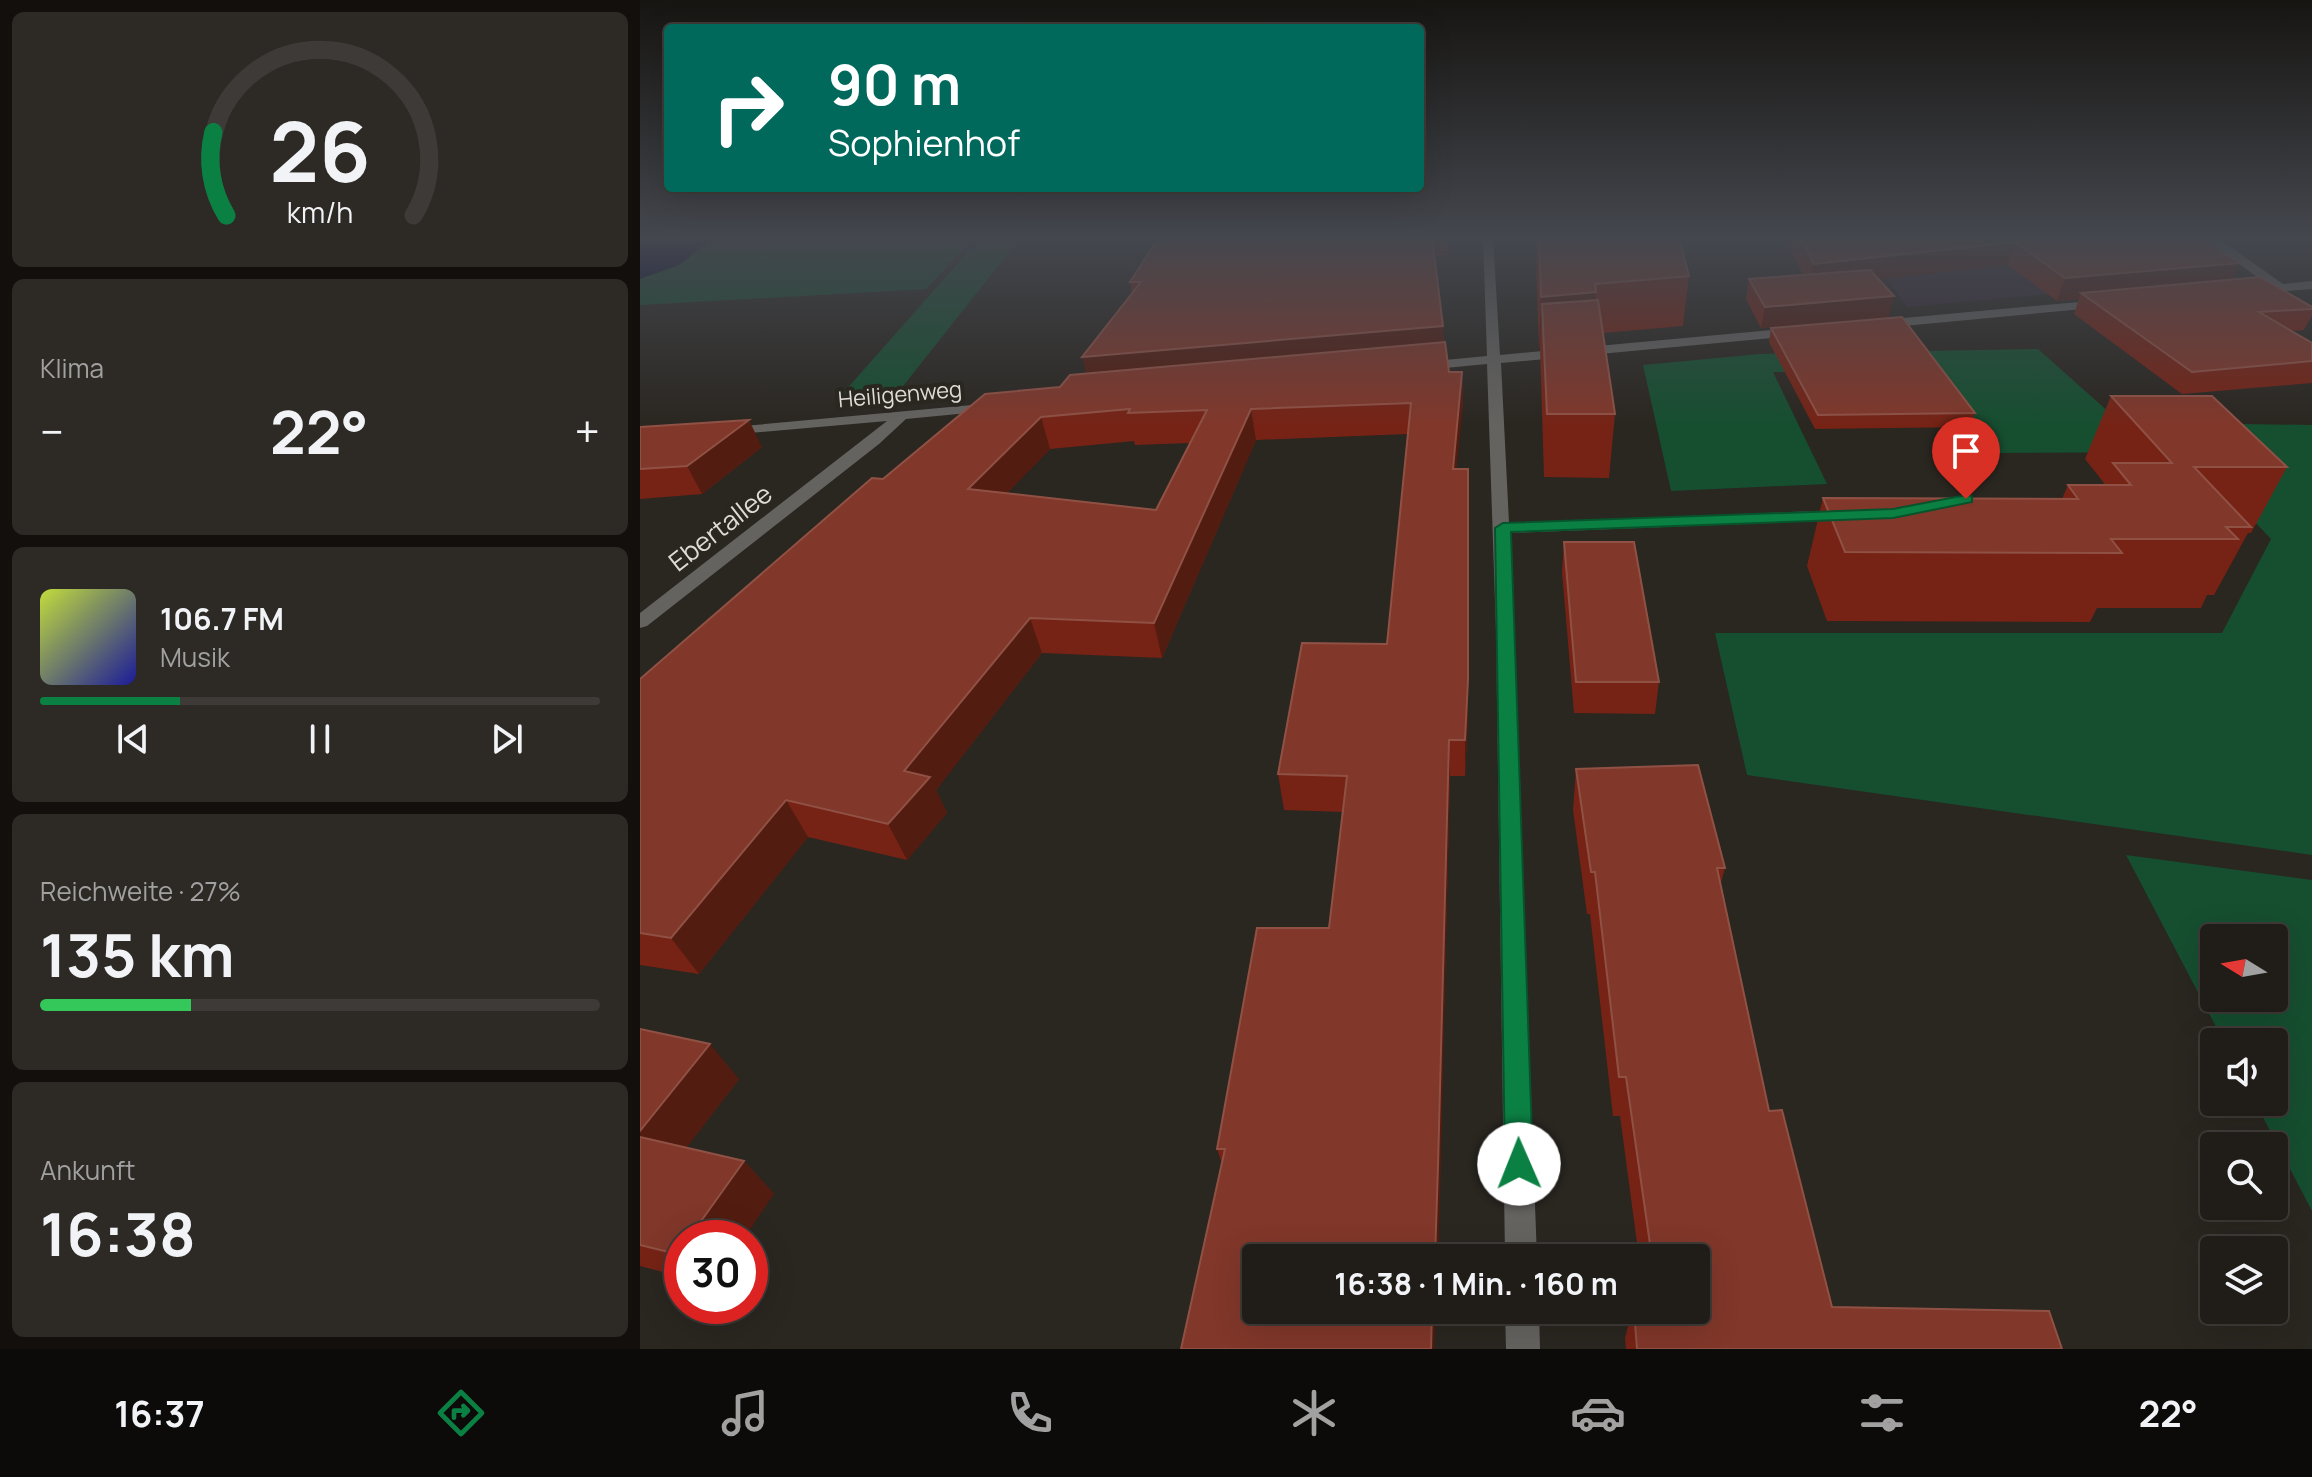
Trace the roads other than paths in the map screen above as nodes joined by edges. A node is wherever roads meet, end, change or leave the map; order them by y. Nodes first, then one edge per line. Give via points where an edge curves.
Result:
1 (1491, 300) edge
2 (2115, 303) edge
3 (1862, 326) edge
4 (1815, 330) edge
5 (1493, 359) junction
6 (1410, 367) edge
7 (1012, 405) edge
8 (901, 416) junction
9 (704, 433) edge
10 (1862, 514) edge
11 (1503, 528) junction
12 (640, 622) edge
13 (1521, 1244) edge
14 (1522, 1324) edge
15 (1523, 1349) edge

1 - 5 street
2 - 3 street
4 - 5 street
5 - 6 street
5 - 11 street
7 - 8 street, Heiligenweg
8 - 9 street, Heiligenweg
8 - 12 street, Ebertallee
10 - 11 street
11 - 13 street
14 - 15 street

